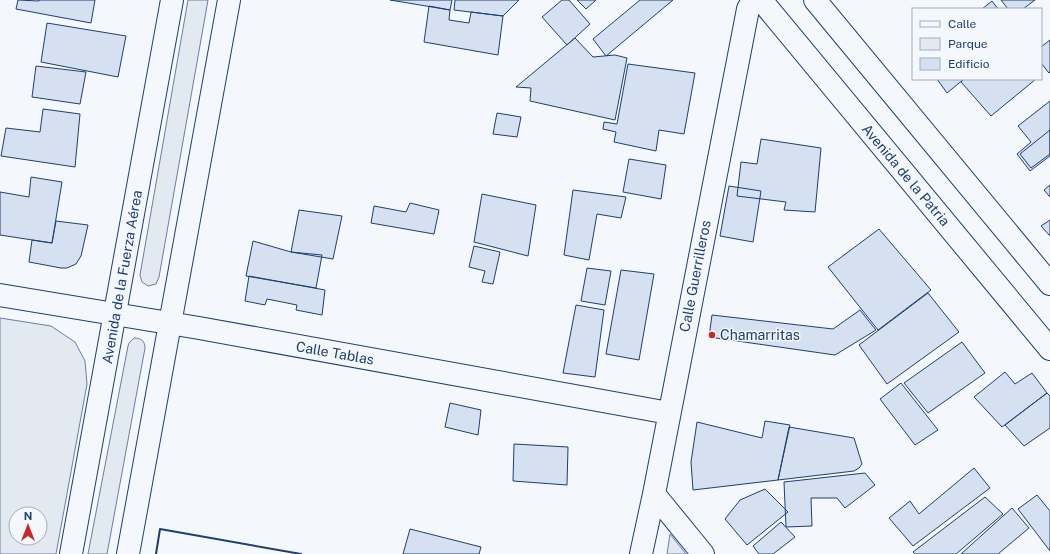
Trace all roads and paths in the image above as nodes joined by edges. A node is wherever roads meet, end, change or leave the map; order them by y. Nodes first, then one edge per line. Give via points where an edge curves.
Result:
1 (172, 0) edge
2 (229, 0) edge
3 (753, 0) edge
4 (761, 0) edge
5 (815, 0) edge
6 (1050, 284) edge
7 (0, 295) edge
8 (116, 314) junction
9 (170, 323) junction
10 (1050, 349) edge
11 (669, 413) junction
12 (654, 494) junction
13 (71, 554) edge
14 (128, 554) edge
15 (641, 554) edge
16 (703, 554) edge

1 - 8 main road, Avenida de la Fuerza Aérea
2 - 9 main road
3 - 11 main road, Calle Guerrilleros via 748,9
4 - 10 main road, Avenida de la Patria
5 - 6 main road
7 - 8 main road, Calle Tablas
8 - 9 main road, Calle Tablas
8 - 13 main road, Avenida de la Fuerza Aérea
9 - 11 main road, Calle Tablas
9 - 14 main road
11 - 12 main road, Calle Guerrilleros
12 - 15 main road, Calle Guerrilleros
12 - 16 main road

